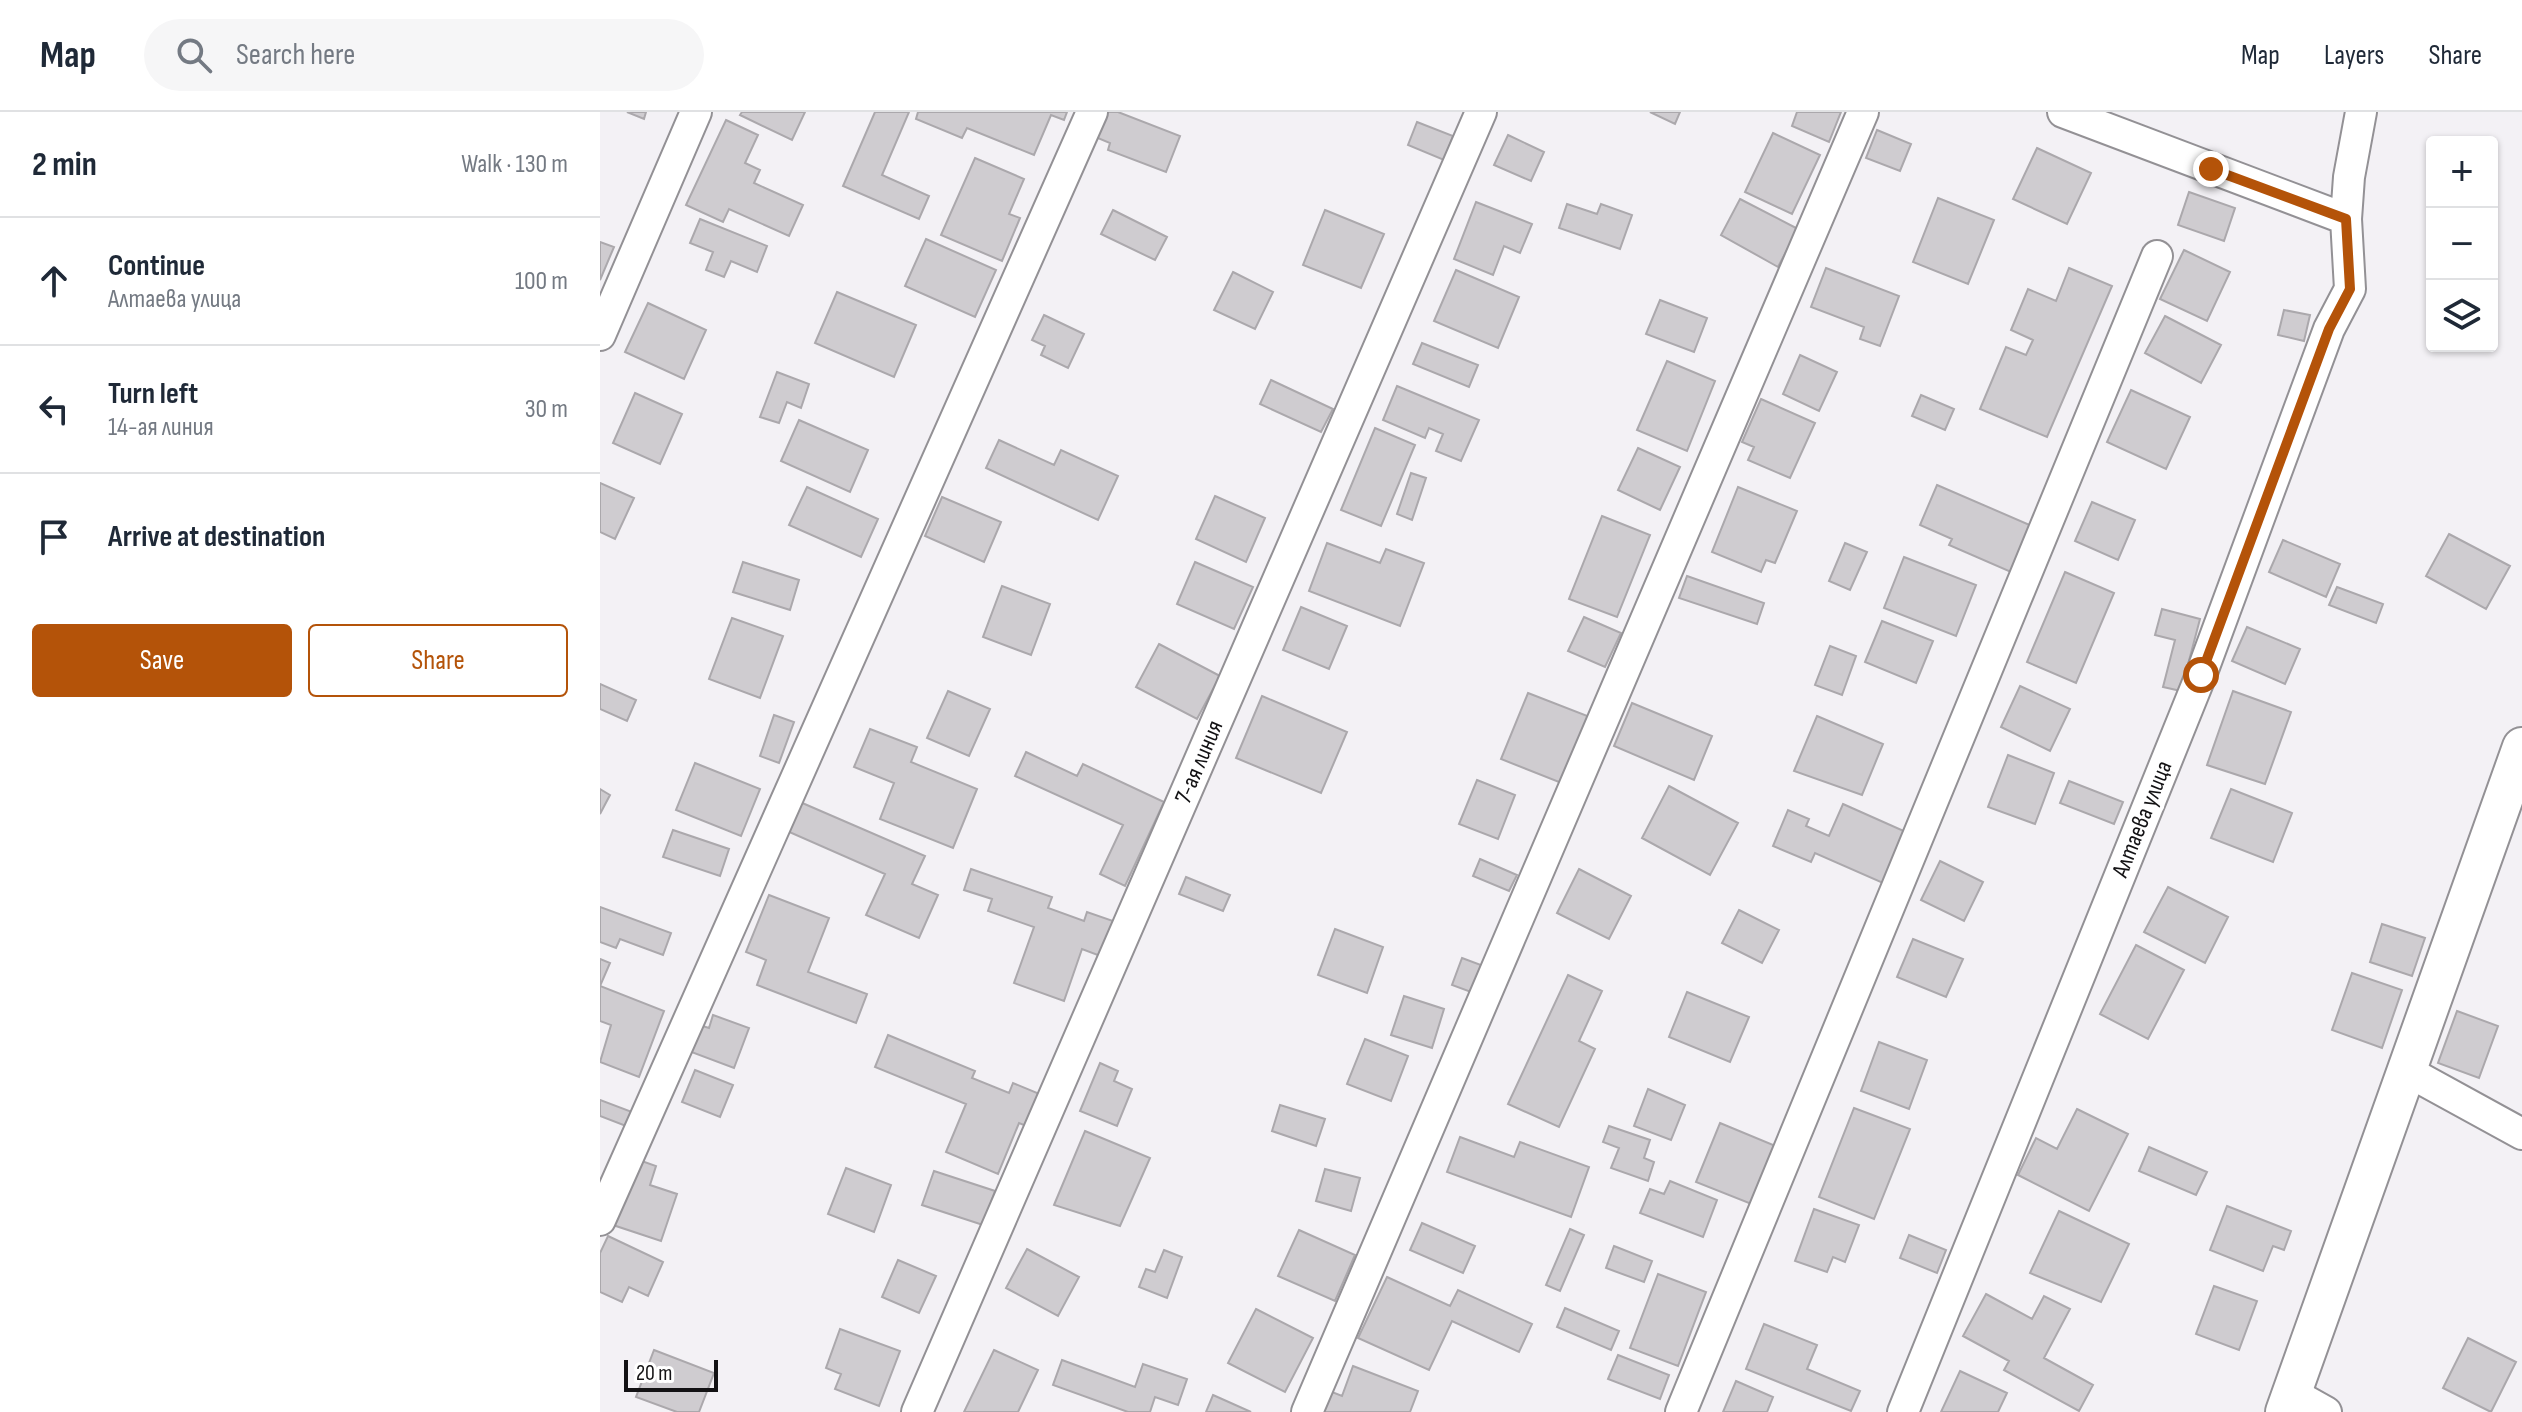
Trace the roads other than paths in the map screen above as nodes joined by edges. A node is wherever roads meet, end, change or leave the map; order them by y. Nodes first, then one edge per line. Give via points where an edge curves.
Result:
1 (696, 112) edge
2 (1092, 112) edge
3 (1481, 112) edge
4 (1863, 112) edge
5 (2063, 112) edge
6 (2361, 112) edge
7 (2346, 219) junction
8 (2157, 256) dead end
9 (600, 335) edge
10 (2520, 760) edge
11 (2407, 1071) junction
12 (2522, 1134) edge
13 (600, 1220) edge
14 (2288, 1403) edge
15 (917, 1412) edge
16 (1307, 1412) edge
17 (1681, 1412) edge
18 (1903, 1412) edge
19 (2326, 1412) edge

1 - 9 street
2 - 13 street
3 - 15 street, 7-ая линия
4 - 16 street
5 - 7 street
6 - 7 street, Алтаева улица
7 - 18 street, Алтаева улица via 2350,289 2329,329 2201,675
8 - 17 street
10 - 11 street
11 - 12 street
11 - 14 street
14 - 19 street

